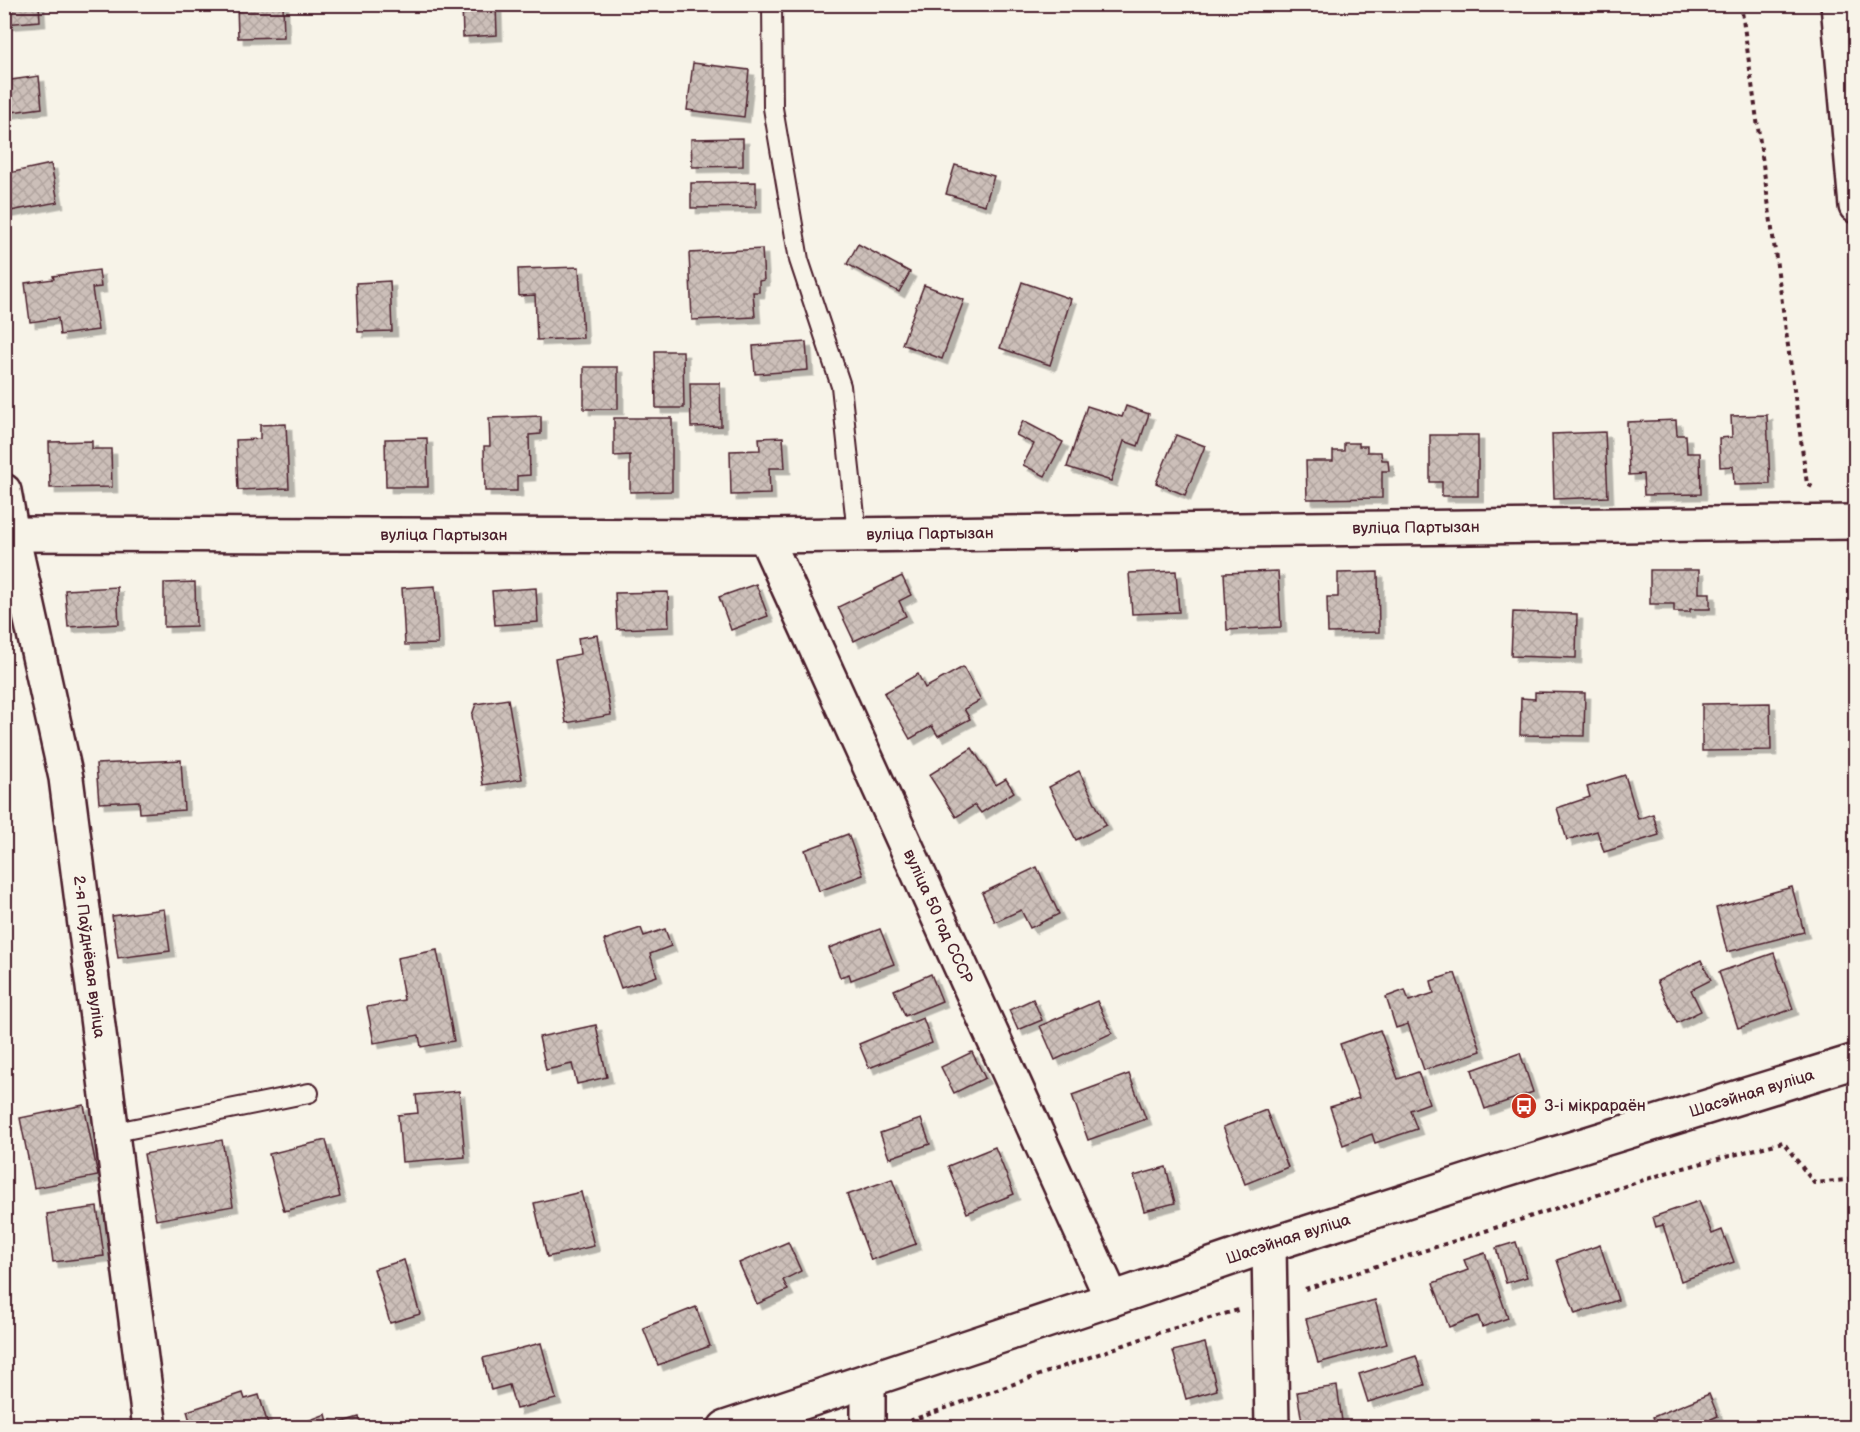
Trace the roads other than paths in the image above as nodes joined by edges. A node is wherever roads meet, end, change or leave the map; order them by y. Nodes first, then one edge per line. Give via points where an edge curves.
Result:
1 (772, 4) edge
2 (1838, 4) edge
3 (1856, 206) edge
4 (4, 491) edge
5 (1856, 522) edge
6 (8, 534) edge
7 (857, 534) junction
8 (765, 536) junction
9 (1856, 1061) edge
10 (309, 1093) dead end
11 (111, 1133) junction
12 (1269, 1245) junction
13 (1112, 1299) junction
14 (868, 1381) junction
15 (150, 1428) edge
16 (725, 1428) edge
17 (868, 1428) edge
18 (1272, 1428) edge

1 - 7 lane via 772,108 799,260 841,386
2 - 3 street
4 - 6 street, 2-я Паўднёвая вуліца
5 - 7 street, вуліца Партызан
6 - 8 street, вуліца Партызан
6 - 11 street, 2-я Паўднёвая вуліца via 66,778
7 - 8 street, вуліца Партызан
8 - 13 street, вуліца 50 год СССР
9 - 12 street, Шасэйная вуліца
10 - 11 lane
11 - 15 street, 2-я Паўднёвая вуліца
12 - 13 street, Шасэйная вуліца
12 - 18 street
13 - 14 street, Шасэйная вуліца
14 - 16 street, Шасэйная вуліца
14 - 17 street

